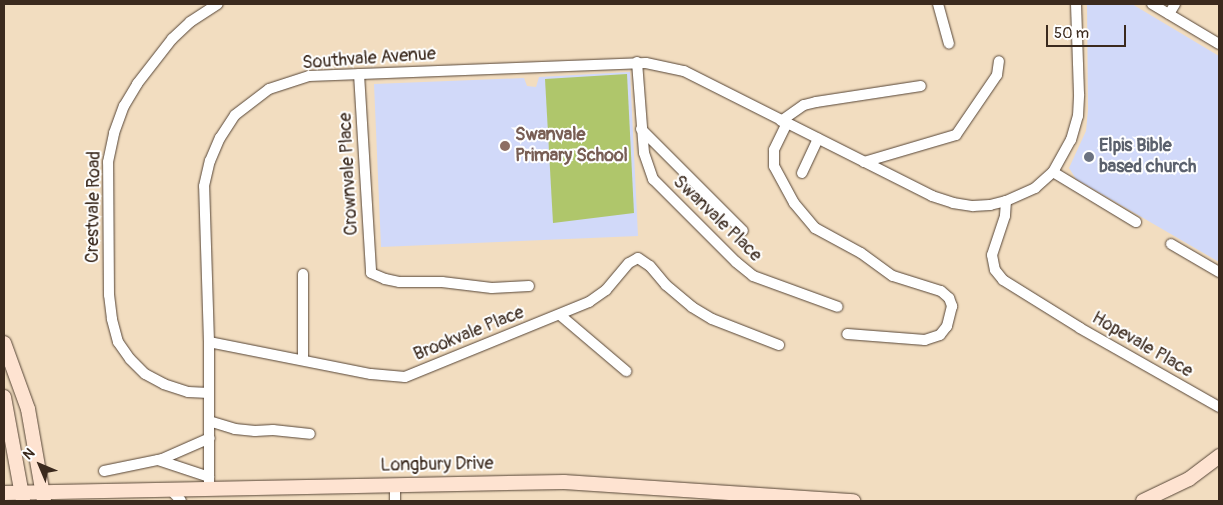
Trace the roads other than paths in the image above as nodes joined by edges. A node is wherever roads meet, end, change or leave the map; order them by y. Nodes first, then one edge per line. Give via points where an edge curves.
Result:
1 (218, 4) edge
2 (938, 4) edge
3 (1076, 4) edge
4 (1152, 4) edge
5 (1175, 4) edge
6 (1169, 14) junction
7 (949, 44) dead end
8 (1219, 44) edge
9 (999, 61) dead end
10 (637, 62) junction
11 (359, 74) junction
12 (921, 86) dead end
13 (784, 122) junction
14 (641, 129) junction
15 (818, 139) junction
16 (864, 162) junction
17 (1052, 172) junction
18 (802, 173) dead end
19 (1006, 201) junction
20 (1136, 222) dead end
21 (743, 231) dead end
22 (1172, 244) dead end
23 (1219, 272) edge
24 (303, 274) dead end
25 (529, 286) dead end
26 (838, 306) dead end
27 (560, 315) junction
28 (846, 334) dead end
29 (209, 342) junction
30 (4, 343) edge
31 (779, 345) dead end
32 (303, 360) junction
33 (626, 371) dead end
34 (208, 393) junction
35 (4, 397) edge
36 (1219, 407) edge
37 (210, 421) junction
38 (310, 434) dead end
39 (210, 438) junction
40 (1219, 456) edge
41 (158, 460) junction
42 (104, 471) dead end
43 (209, 483) junction
44 (395, 484) junction
45 (170, 489) junction
46 (90, 491) junction
47 (4, 493) edge
48 (708, 496) edge
49 (22, 497) edge
50 (43, 497) edge
51 (758, 498) edge
52 (70, 501) edge
53 (181, 501) edge
54 (395, 501) edge
55 (853, 501) edge
56 (1143, 501) edge

1 - 34 street, Crestvale Road via 190,22 172,39 137,84 120,115 108,162 109,295 118,342 145,374 188,392
2 - 7 street
3 - 17 street, Southvale Avenue via 1078,116 1071,140
4 - 6 street
5 - 6 street
6 - 8 street
9 - 16 street via 997,75 956,135
10 - 11 street, Southvale Avenue
10 - 13 street, Southvale Avenue via 684,71
10 - 14 street, Swanvale Place
11 - 25 street, Crownvale Place via 371,273 399,282 442,282 492,288
11 - 29 street, Southvale Avenue via 308,76 269,89 235,115 220,138 204,186
12 - 13 street via 804,105
13 - 15 street, Southvale Avenue
13 - 28 street via 774,150 774,166 794,203 815,228 861,253 893,276 941,291 952,306 947,326 940,335 926,340
14 - 21 street, Swanvale Place
14 - 26 street, Swanvale Place via 644,153 653,179 736,262 763,280
15 - 16 street, Southvale Avenue
15 - 18 street
16 - 19 street, Southvale Avenue via 953,203 973,206
17 - 19 street, Southvale Avenue via 1035,188
17 - 20 street
19 - 36 street, Hopevale Place via 1005,216 992,255 995,270 1004,280 1076,326
22 - 23 street
24 - 32 street
27 - 31 street, Brookvale Place via 589,302 606,290 634,259 642,260 684,301 712,319
27 - 32 street, Brookvale Place via 405,377
27 - 33 street
29 - 32 street, Brookvale Place
29 - 34 street, Southvale Avenue
30 - 50 street via 28,409
34 - 37 street, Southvale Avenue
35 - 49 street
37 - 38 street via 254,432 273,430
37 - 39 street, Southvale Avenue
39 - 41 street
39 - 43 street, Southvale Avenue
40 - 56 street via 1189,479
41 - 42 street
41 - 43 street
43 - 44 street, Longbury Drive
43 - 45 street, Longbury Drive
44 - 48 street, Longbury Drive via 564,482
44 - 54 street
45 - 46 street, Longbury Drive
45 - 53 street
46 - 50 street, Longbury Drive
46 - 52 street
47 - 49 street, Longbury Drive
48 - 51 street, Longbury Drive
49 - 50 street, Longbury Drive
51 - 55 street, Longbury Drive

